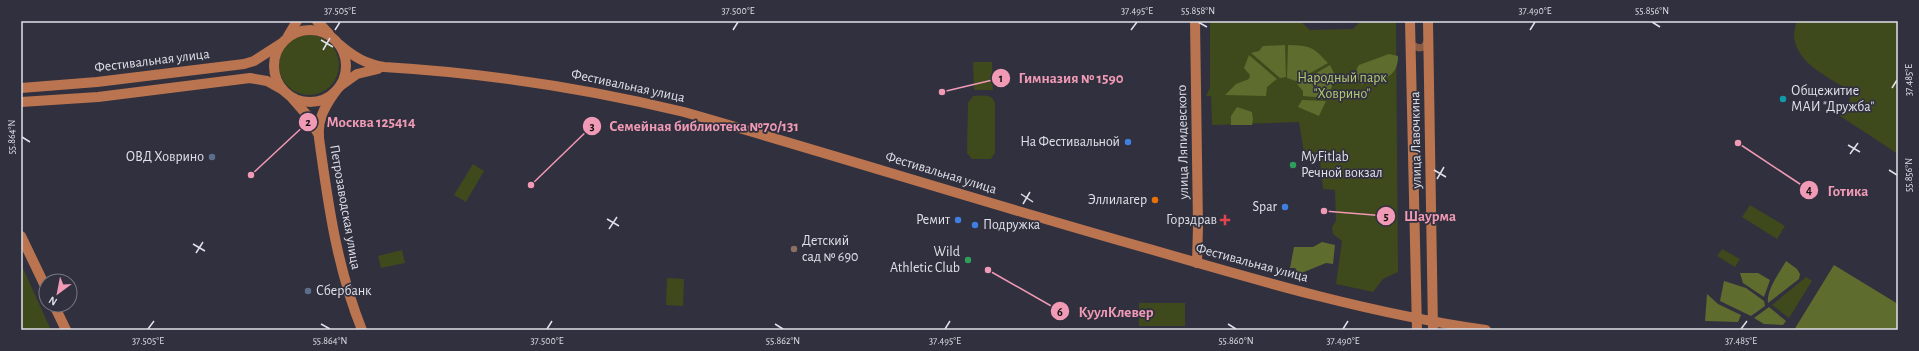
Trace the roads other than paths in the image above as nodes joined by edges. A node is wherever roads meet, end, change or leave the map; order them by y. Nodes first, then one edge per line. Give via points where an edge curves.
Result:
1 (297, 21) edge
2 (317, 21) edge
3 (1195, 21) edge
4 (1410, 21) edge
5 (1428, 21) edge
6 (331, 37) junction
7 (1428, 40) junction
8 (284, 41) junction
9 (1410, 41) junction
10 (340, 46) junction
11 (384, 67) junction
12 (21, 88) edge
13 (338, 89) junction
14 (287, 94) junction
15 (21, 102) edge
16 (319, 135) junction
17 (21, 236) edge
18 (1197, 263) junction
19 (39, 273) edge
20 (58, 313) edge
21 (1417, 319) junction
22 (1433, 326) edge
23 (66, 330) edge
24 (362, 330) edge
25 (1417, 330) edge
26 (1486, 330) edge

1 - 8 main road
2 - 6 main road
3 - 18 main road, улица Ляпидевского
4 - 9 main road, улица Лавочкина
5 - 7 main road, улица Лавочкина
6 - 8 main road via 322,32 308,30 297,32
6 - 10 main road
7 - 9 street via 1424,47 1419,48
7 - 22 main road, улица Лавочкина
8 - 12 main road, Фестивальная улица via 244,64 90,83
8 - 14 main road via 275,58 274,69 278,83
9 - 21 main road, улица Лавочкина
10 - 11 main road, Фестивальная улица via 359,60
10 - 13 main road via 346,66
11 - 13 main road, Фестивальная улица via 357,74
11 - 18 main road, Фестивальная улица via 520,80 655,105
13 - 14 main road via 327,98 309,102
13 - 16 main road, Петрозаводская улица via 323,112
14 - 15 main road, Фестивальная улица via 267,81 250,78 98,97
14 - 16 main road, Петрозаводская улица via 306,114
16 - 24 main road, Петрозаводская улица via 337,254
17 - 19 main road
18 - 21 main road, Фестивальная улица
20 - 23 main road
21 - 22 main road, Фестивальная улица
21 - 25 main road, улица Лавочкина
22 - 26 main road, Фестивальная улица

